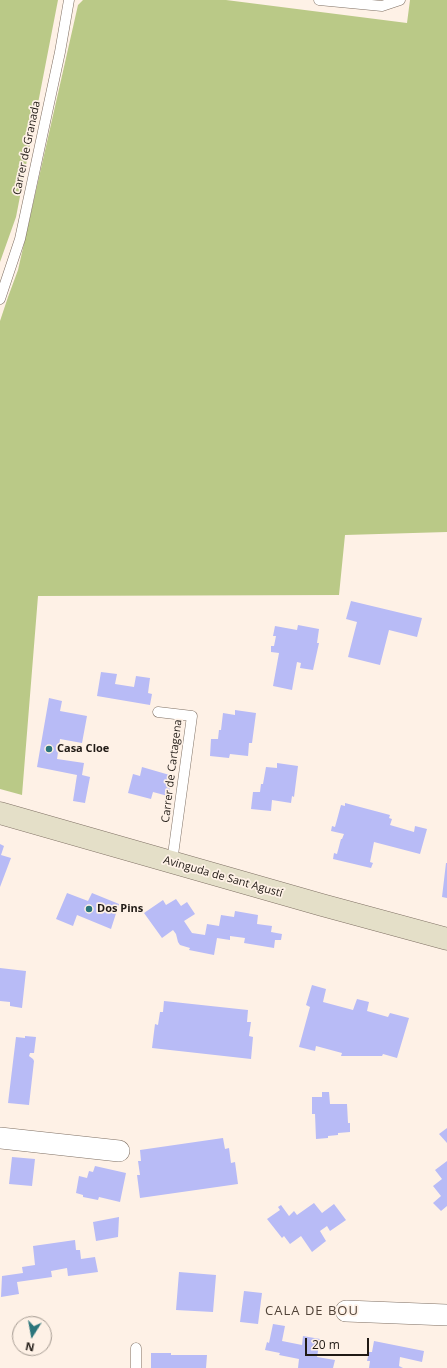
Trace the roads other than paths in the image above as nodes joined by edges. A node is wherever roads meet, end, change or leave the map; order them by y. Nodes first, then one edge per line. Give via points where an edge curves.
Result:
1 (69, 0) edge
2 (319, 0) edge
3 (400, 0) edge
4 (0, 299) edge
5 (158, 712) dead end
6 (0, 813) edge
7 (172, 862) junction
8 (447, 939) edge
9 (0, 1138) edge
10 (119, 1151) dead end
11 (346, 1311) dead end
12 (447, 1315) edge
13 (136, 1348) dead end
14 (136, 1368) edge

1 - 4 lane, Carrer de Granada via 20,239
2 - 3 lane via 382,6
5 - 7 lane, Carrer de Cartagena via 192,716
6 - 7 street, Avinguda de Sant Agustí
7 - 8 street, Avinguda de Sant Agustí
9 - 10 street
11 - 12 street
13 - 14 lane

